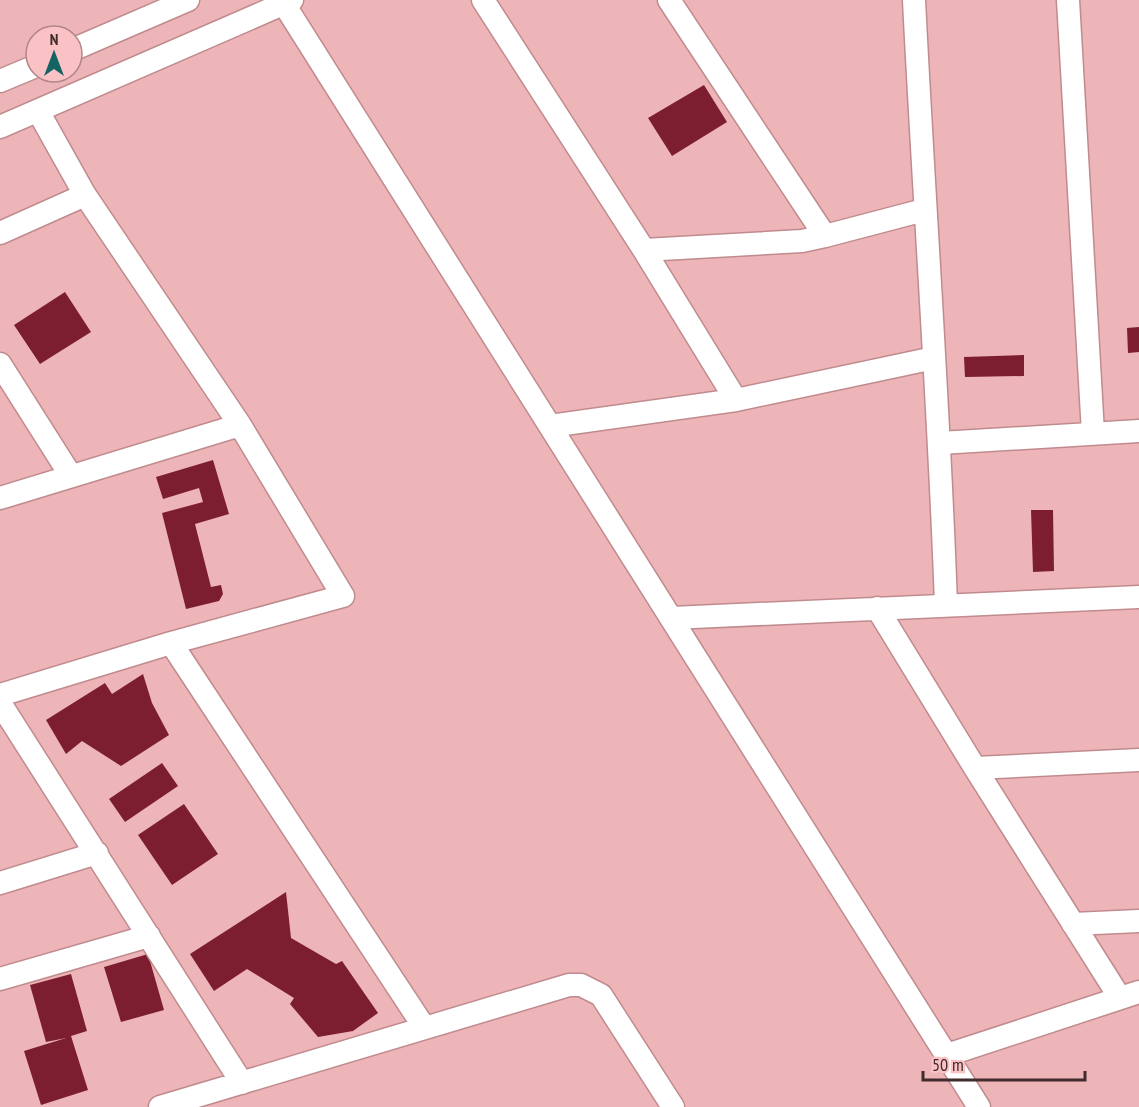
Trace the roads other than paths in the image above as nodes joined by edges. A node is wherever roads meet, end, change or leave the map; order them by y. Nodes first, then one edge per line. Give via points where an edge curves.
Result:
1 (188, 0) edge
2 (483, 0) edge
3 (669, 0) edge
4 (914, 0) edge
5 (1068, 0) edge
6 (288, 2) edge
7 (84, 45) edge
8 (24, 71) edge
9 (0, 81) edge
10 (38, 111) junction
11 (0, 127) edge
12 (85, 195) junction
13 (924, 210) junction
14 (0, 233) edge
15 (825, 236) junction
16 (644, 250) junction
17 (934, 358) junction
18 (0, 364) edge
19 (736, 400) junction
20 (240, 425) junction
21 (550, 426) junction
22 (1139, 431) edge
23 (1093, 433) junction
24 (940, 443) junction
25 (71, 476) junction
26 (0, 498) edge
27 (1139, 597) edge
28 (946, 605) junction
29 (877, 608) junction
30 (672, 618) junction
31 (171, 643) junction
32 (0, 695) edge
33 (0, 703) edge
34 (1139, 760) edge
35 (975, 768) junction
36 (96, 853) junction
37 (0, 883) edge
38 (1139, 921) edge
39 (1073, 924) junction
40 (149, 936) junction
41 (0, 979) edge
42 (1130, 995) edge
43 (423, 1027) junction
44 (947, 1055) junction
45 (242, 1083) junction
46 (221, 1098) edge
47 (160, 1107) edge
48 (673, 1107) edge
49 (980, 1107) edge

1 - 7 street
2 - 16 street
3 - 15 street
4 - 13 street
5 - 23 street
6 - 10 street
6 - 21 street
8 - 9 street
10 - 11 street
10 - 12 street
12 - 14 street
12 - 20 street
13 - 15 street
13 - 17 street
15 - 16 street via 802,241
16 - 19 street
17 - 19 street
17 - 24 street
18 - 25 street
19 - 21 street
20 - 25 street
20 - 31 street via 343,596
21 - 30 street
22 - 23 street
23 - 24 street
24 - 28 street
25 - 26 street
27 - 28 street
28 - 29 street
29 - 30 street
29 - 35 street
30 - 44 street
31 - 32 street
31 - 43 street
33 - 36 street
34 - 35 street
35 - 39 street
36 - 37 street
36 - 40 street
38 - 39 street
39 - 42 street
40 - 41 street
40 - 45 street
42 - 44 street
43 - 45 street
43 - 48 street via 558,987 581,985 601,995
44 - 49 street
45 - 46 street
46 - 47 street

